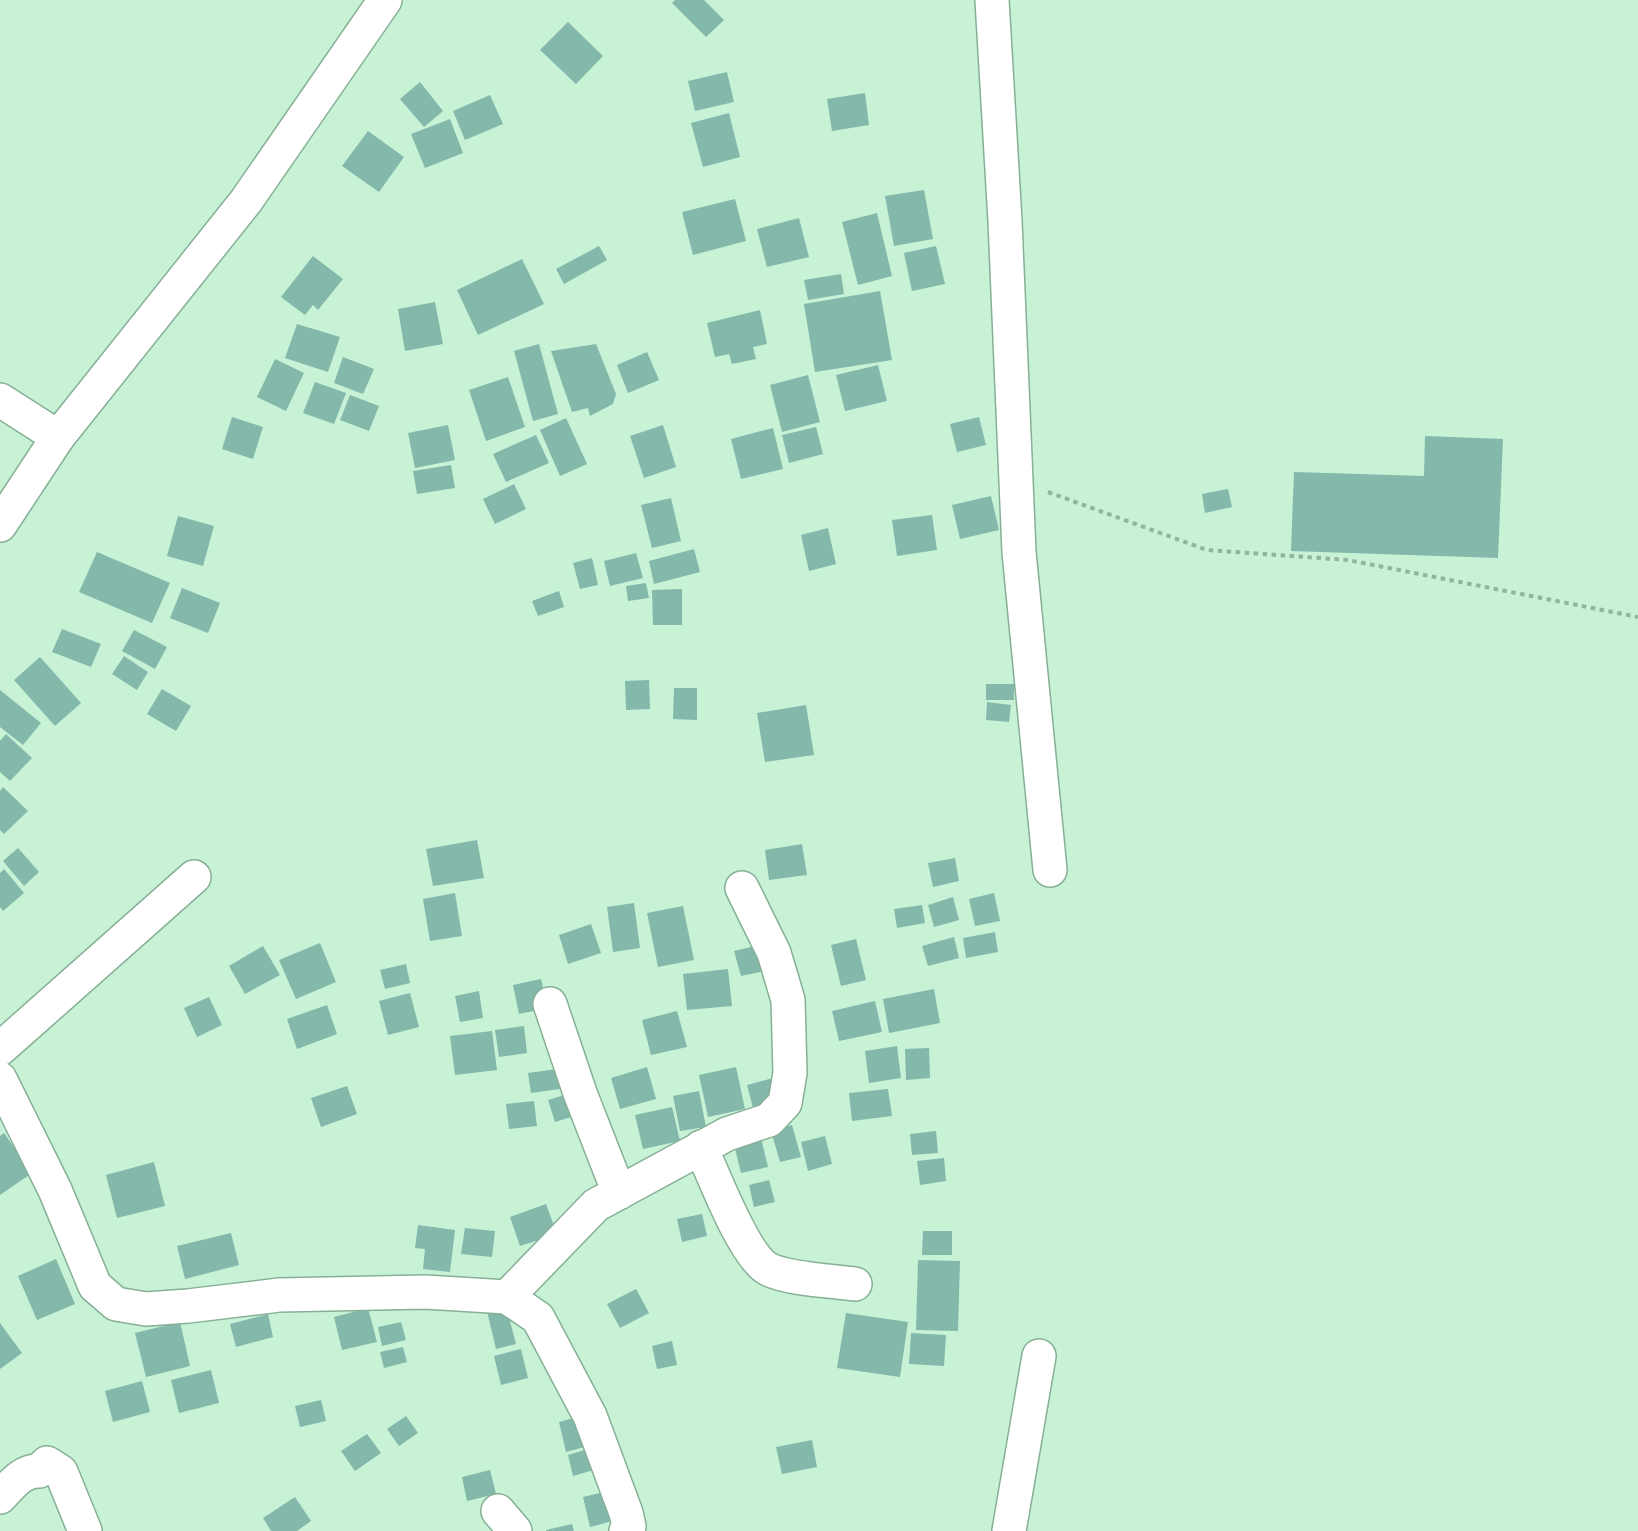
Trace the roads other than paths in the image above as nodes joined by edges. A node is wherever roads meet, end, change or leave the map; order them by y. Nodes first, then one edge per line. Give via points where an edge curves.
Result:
1 (385, 0) edge
2 (992, 0) edge
3 (0, 400) edge
4 (58, 437) junction
5 (0, 525) edge
6 (1050, 870) dead end
7 (194, 878) dead end
8 (742, 888) dead end
9 (550, 1004) dead end
10 (0, 1049) edge
11 (0, 1079) edge
12 (701, 1147) junction
13 (619, 1192) junction
14 (855, 1284) dead end
15 (507, 1297) junction
16 (1039, 1356) dead end
17 (0, 1497) edge
18 (84, 1531) edge
19 (627, 1531) edge
20 (1009, 1531) edge

1 - 4 main road via 246,201
2 - 6 main road via 1019,552
3 - 4 main road
4 - 5 main road
7 - 10 main road
8 - 12 main road via 774,953 788,1000 790,1072 784,1103 769,1120
9 - 13 main road
11 - 15 main road via 55,1190 95,1286 116,1304 146,1309 279,1294 425,1292
12 - 13 main road
12 - 14 main road via 732,1217 757,1259 767,1268 782,1274
13 - 15 main road via 596,1205
15 - 19 main road via 538,1318 590,1416 626,1513
16 - 20 main road
17 - 18 main road via 24,1474 39,1471 47,1463 61,1472

